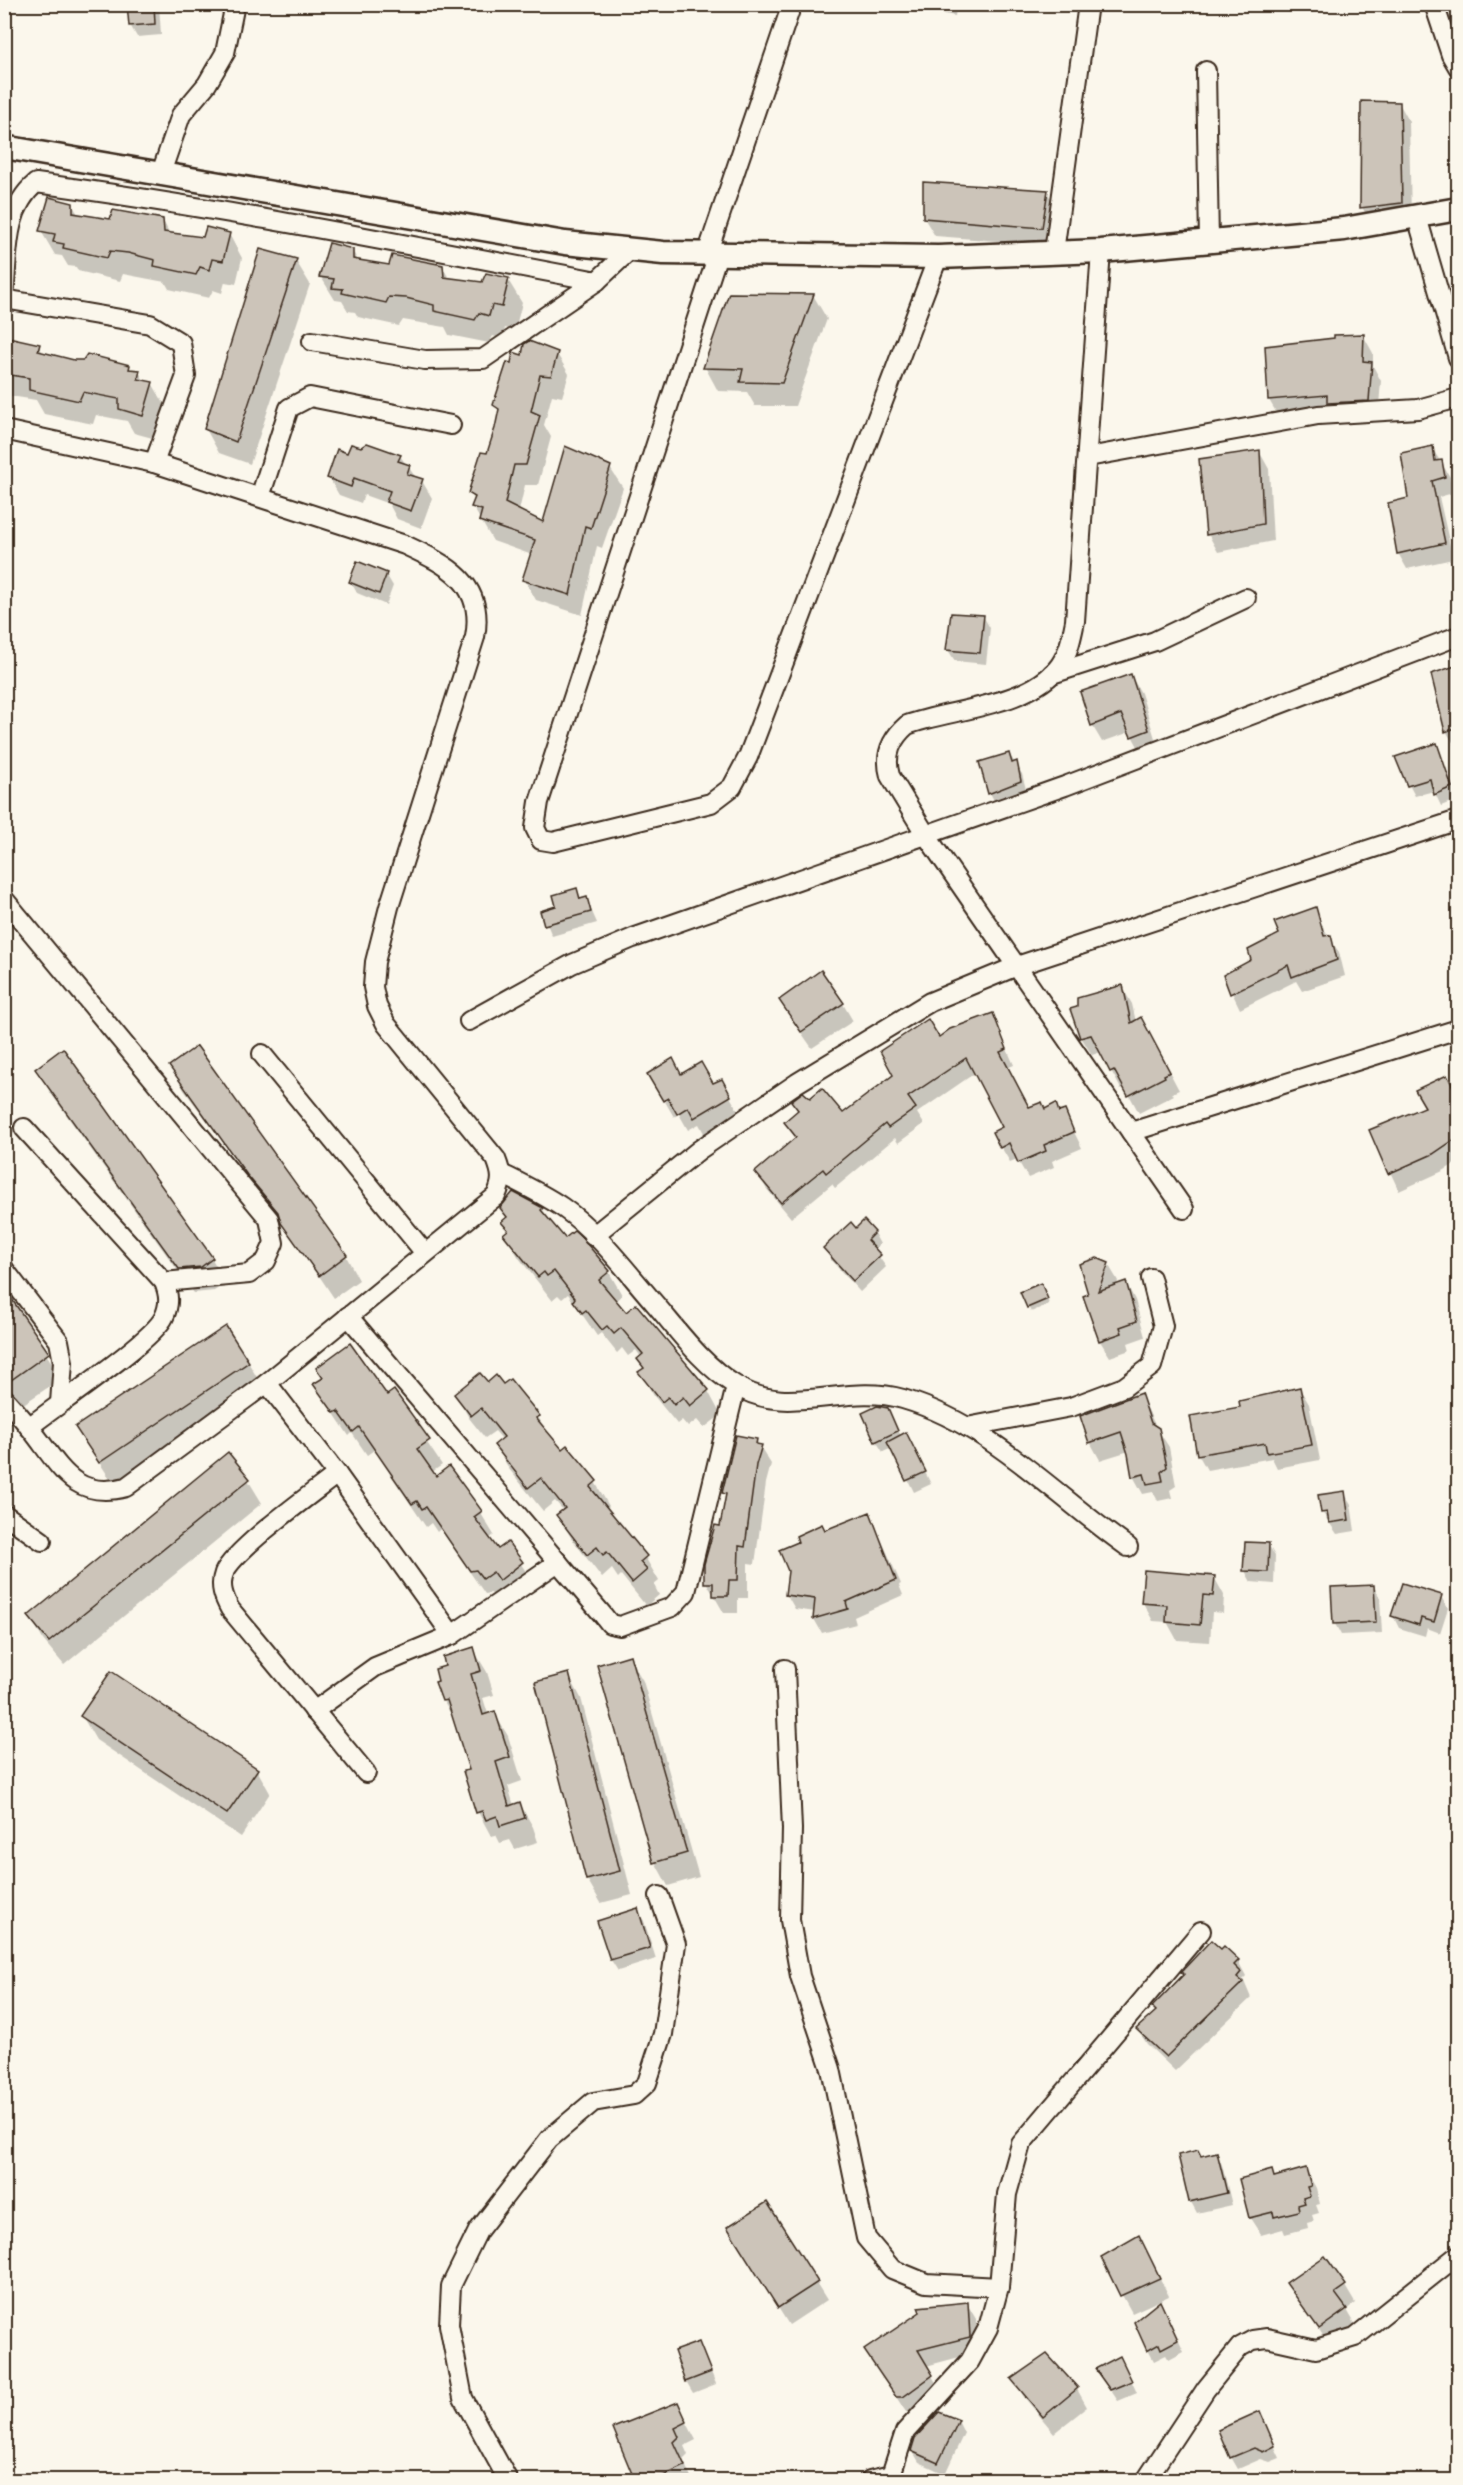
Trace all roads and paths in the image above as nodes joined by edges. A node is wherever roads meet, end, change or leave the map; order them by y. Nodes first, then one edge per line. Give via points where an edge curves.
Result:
1 (235, 4) edge
2 (792, 4) edge
3 (1088, 4) edge
4 (1434, 4) edge
5 (1458, 67) edge
6 (1206, 71) dead end
7 (4, 147) edge
8 (161, 173) junction
9 (351, 206) junction
10 (1458, 209) edge
11 (1417, 217) junction
12 (344, 234) junction
13 (1209, 242) junction
14 (630, 250) junction
15 (1101, 250) junction
16 (1054, 252) junction
17 (713, 254) junction
18 (938, 257) junction
19 (597, 281) junction
20 (4, 299) edge
21 (312, 341) dead end
22 (1458, 358) edge
23 (1458, 398) edge
24 (451, 425) dead end
25 (4, 429) edge
26 (1088, 457) junction
27 (154, 463) junction
28 (260, 497) junction
29 (1246, 598) dead end
30 (1458, 636) edge
31 (1052, 674) junction
32 (1458, 820) edge
33 (926, 835) junction
34 (4, 899) edge
35 (1017, 966) junction
36 (469, 1021) dead end
37 (1458, 1029) edge
38 (262, 1053) dead end
39 (24, 1128) dead end
40 (1131, 1132) junction
41 (502, 1174) junction
42 (1184, 1209) dead end
43 (593, 1236) junction
44 (425, 1253) junction
45 (4, 1269) edge
46 (1151, 1278) dead end
47 (164, 1282) junction
48 (348, 1316) junction
49 (267, 1383) junction
50 (736, 1386) junction
51 (4, 1398) edge
52 (60, 1403) junction
53 (29, 1427) junction
54 (967, 1427) junction
55 (337, 1474) junction
56 (4, 1514) edge
57 (42, 1541) dead end
58 (1128, 1547) dead end
59 (558, 1562) junction
60 (452, 1635) junction
61 (785, 1669) dead end
62 (314, 1711) junction
63 (366, 1773) dead end
64 (659, 1896) dead end
65 (1202, 1931) dead end
66 (1454, 2265) edge
67 (999, 2287) junction
68 (891, 2478) edge
69 (508, 2481) edge
70 (870, 2481) edge
71 (1146, 2481) edge

1 - 8 street via 225,53 207,84 181,115
2 - 17 street
3 - 16 street
4 - 5 street
6 - 13 street
7 - 8 street
8 - 9 street
9 - 12 street
9 - 14 street via 565,243
10 - 11 street
11 - 13 street via 1344,229
11 - 22 street
12 - 19 street
12 - 20 street via 36,183 23,194 12,214
13 - 15 street
14 - 17 street
14 - 19 street
15 - 16 street
15 - 26 street
16 - 18 street
17 - 18 street
17 - 18 street via 539,802 535,828 541,840 553,842 711,803 732,787 748,758
19 - 21 street via 483,359 425,360
20 - 27 street via 150,324 182,343 186,376
23 - 26 street via 1418,409 1318,415
24 - 28 street via 310,397 289,408
25 - 27 street
26 - 31 street via 1076,621 1066,652
27 - 28 street
28 - 41 street via 405,544 459,578 477,602 476,637 389,907 375,962 374,987 377,1006 386,1024 496,1159
29 - 31 street via 1155,641
30 - 33 street
31 - 33 street via 1025,691 924,719 907,725 897,734 887,754 890,776
32 - 35 street
33 - 35 street
33 - 36 street via 633,938 572,964
34 - 47 street via 269,1219 274,1243 266,1261 249,1274
35 - 40 street
35 - 43 street via 930,1002 796,1083 699,1150
37 - 40 street
38 - 44 street
39 - 47 street
40 - 42 street
41 - 43 street via 564,1208
41 - 44 street via 496,1196
43 - 50 street via 701,1357
44 - 48 street
45 - 52 street via 59,1341 63,1362
46 - 54 street via 1163,1326 1152,1366 1124,1387 1071,1407
47 - 52 street via 170,1298 164,1318 143,1341
48 - 49 street
48 - 59 street
49 - 53 street via 126,1487 114,1490 99,1491 66,1476
49 - 55 street
50 - 54 street via 777,1400 860,1392 888,1395 930,1408
50 - 59 street via 686,1592 680,1601 620,1626 610,1623
51 - 53 street
52 - 53 street
54 - 58 street via 1044,1480
55 - 60 street
55 - 62 street via 238,1554 224,1574 222,1593 230,1609
56 - 57 street
59 - 60 street
60 - 62 street via 375,1667
61 - 67 street via 792,1829 790,1920 800,1976 831,2069 866,2238 892,2269 926,2283
62 - 63 street
64 - 69 street via 676,1944 663,2034 646,2083 634,2095 593,2102 549,2139 478,2231 451,2286 449,2325 463,2398
65 - 67 street via 1021,2144 1006,2194
66 - 71 street via 1354,2337 1316,2349 1267,2338 1240,2347 1206,2389
67 - 68 street via 988,2328 970,2361 905,2432
68 - 70 street

